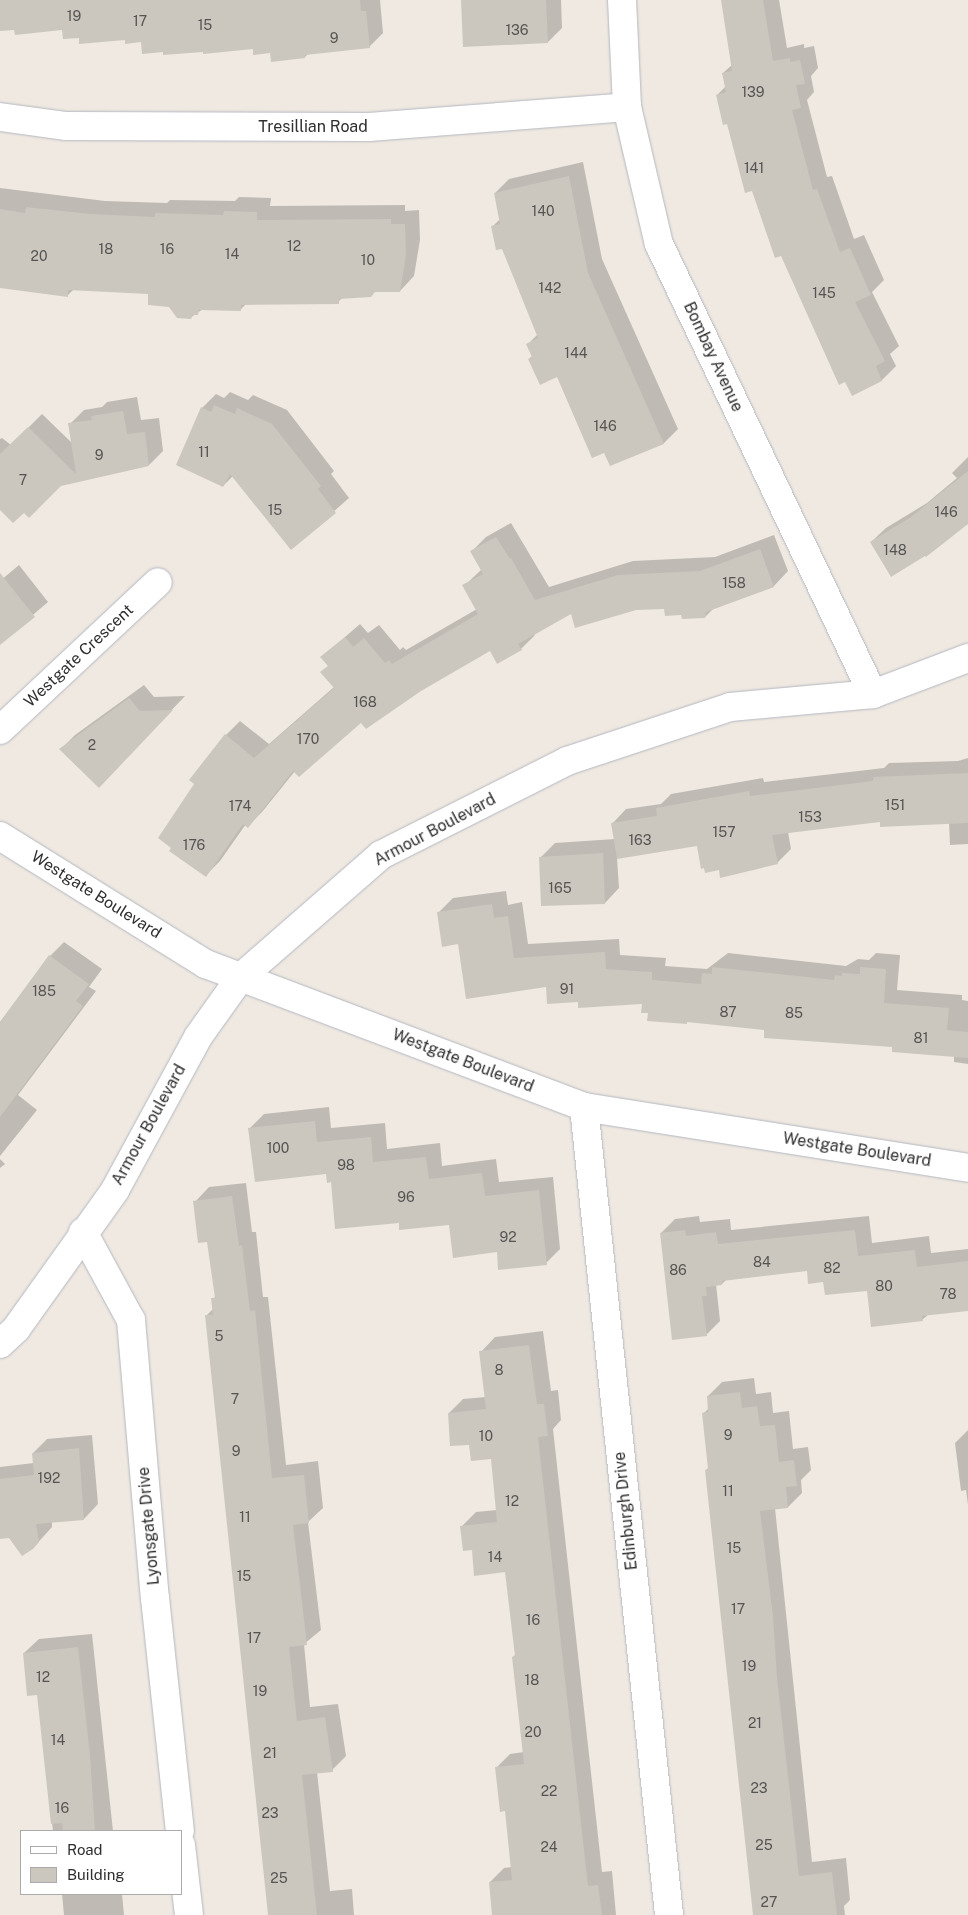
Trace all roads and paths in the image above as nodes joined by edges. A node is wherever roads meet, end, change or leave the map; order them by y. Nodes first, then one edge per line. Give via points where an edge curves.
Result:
1 (622, 0) edge
2 (627, 107) junction
3 (0, 116) edge
4 (158, 582) dead end
5 (968, 658) edge
6 (873, 694) junction
7 (0, 730) edge
8 (0, 836) edge
9 (240, 978) junction
10 (584, 1107) junction
11 (968, 1168) edge
12 (83, 1232) junction
13 (0, 1344) edge
14 (180, 1830) edge
15 (182, 1854) edge
16 (189, 1915) edge
17 (668, 1915) edge

1 - 2 street, Bombay Avenue
2 - 3 street, Tresillian Road via 369,127 66,126
2 - 6 street, Bombay Avenue via 659,244
4 - 7 street, Westgate Crescent
5 - 6 street, Armour Boulevard
6 - 9 street, Armour Boulevard via 730,707 566,761 381,855
8 - 9 street, Westgate Boulevard via 206,964
9 - 10 street, Westgate Boulevard
9 - 12 street, Armour Boulevard via 198,1037 115,1190
10 - 11 street, Westgate Boulevard
10 - 17 street, Edinburgh Drive
12 - 13 street, Armour Boulevard via 16,1328
12 - 14 street, Lyonsgate Drive via 131,1320 155,1598
15 - 16 street

